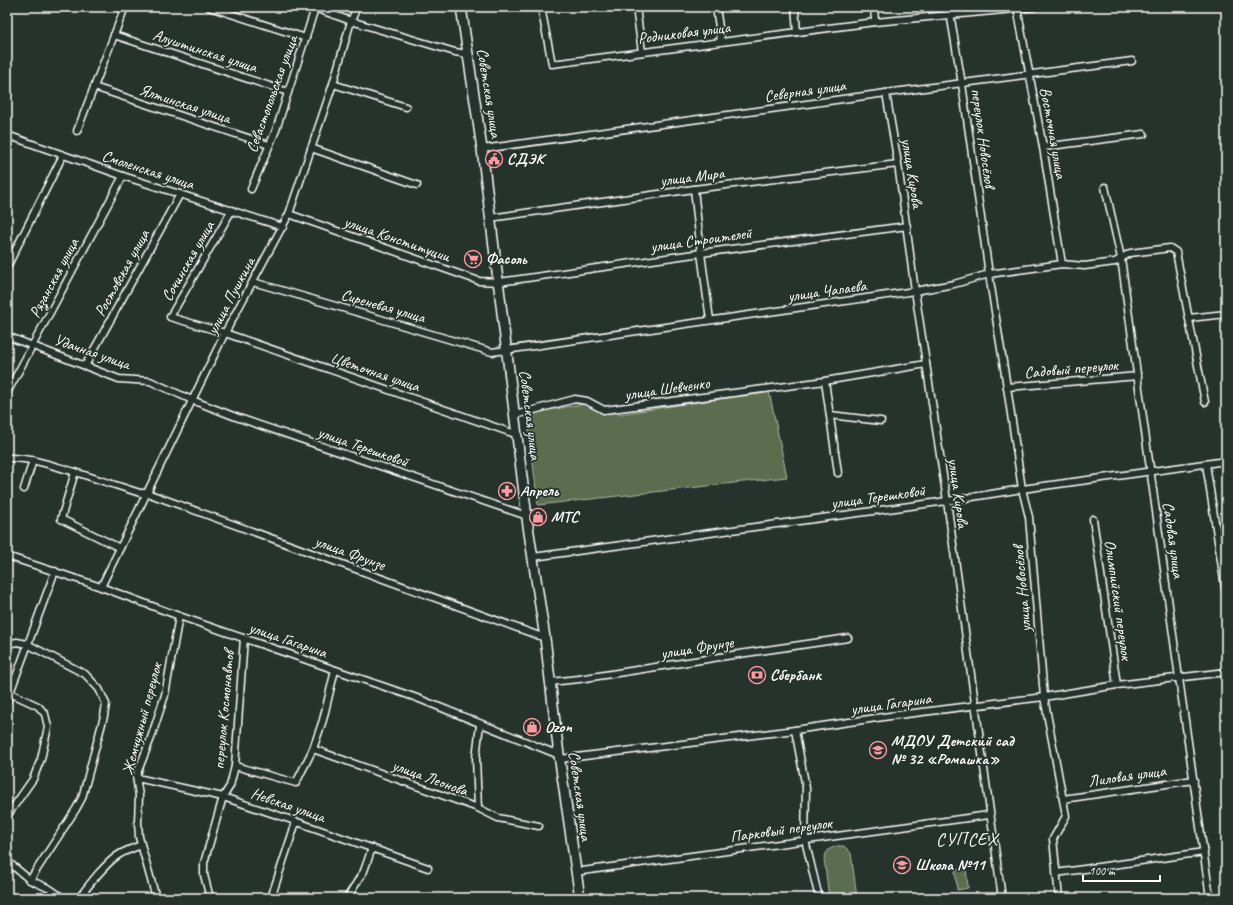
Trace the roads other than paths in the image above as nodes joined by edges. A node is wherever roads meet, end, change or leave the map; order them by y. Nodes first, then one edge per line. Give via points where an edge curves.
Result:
1 (125, 7) edge
2 (209, 7) edge
3 (357, 7) edge
4 (461, 7) edge
5 (541, 7) edge
6 (636, 7) edge
7 (716, 7) edge
8 (795, 7) edge
9 (874, 7) edge
10 (949, 7) edge
11 (1035, 7) edge
12 (316, 8) edge
13 (1017, 8) edge
14 (950, 16) junction
15 (351, 21) junction
16 (875, 22) junction
17 (797, 32) junction
18 (114, 35) junction
19 (306, 38) junction
20 (720, 41) junction
21 (642, 52) junction
22 (467, 54) junction
23 (1132, 61) dead end
24 (1029, 75) junction
25 (333, 84) junction
26 (962, 84) junction
27 (94, 87) junction
28 (288, 92) junction
29 (886, 93) junction
30 (406, 107) dead end
31 (76, 131) dead end
32 (1144, 134) dead end
33 (7, 135) edge
34 (269, 145) junction
35 (1043, 146) junction
36 (311, 148) junction
37 (482, 149) junction
38 (63, 156) junction
39 (898, 164) junction
40 (122, 176) junction
41 (417, 185) dead end
42 (1104, 188) dead end
43 (251, 189) dead end
44 (694, 189) junction
45 (180, 194) junction
46 (232, 210) junction
47 (289, 214) junction
48 (490, 218) junction
49 (283, 226) junction
50 (907, 226) junction
51 (700, 253) junction
52 (1121, 258) junction
53 (1062, 264) junction
54 (7, 267) edge
55 (989, 274) junction
56 (253, 282) junction
57 (499, 282) junction
58 (915, 291) junction
59 (1226, 314) edge
60 (1188, 318) junction
61 (710, 320) junction
62 (225, 333) junction
63 (7, 336) edge
64 (33, 346) junction
65 (507, 350) junction
66 (926, 364) junction
67 (85, 366) junction
68 (1138, 376) junction
69 (825, 381) junction
70 (1007, 387) junction
71 (7, 393) edge
72 (192, 400) junction
73 (1204, 402) dead end
74 (515, 415) junction
75 (830, 415) junction
76 (881, 421) dead end
77 (518, 435) junction
78 (7, 458) edge
79 (33, 460) junction
80 (1226, 461) edge
81 (1206, 464) junction
82 (1150, 471) junction
83 (75, 472) junction
84 (838, 473) dead end
85 (24, 489) dead end
86 (1022, 489) junction
87 (147, 493) junction
88 (947, 501) junction
89 (527, 516) junction
90 (1093, 519) dead end
91 (120, 548) junction
92 (7, 556) edge
93 (533, 557) junction
94 (55, 571) junction
95 (101, 586) junction
96 (1226, 593) edge
97 (179, 616) junction
98 (244, 638) junction
99 (545, 638) junction
100 (848, 638) dead end
101 (7, 644) edge
102 (27, 644) junction
103 (335, 670) junction
104 (1226, 672) edge
105 (1179, 678) junction
106 (550, 682) junction
107 (1117, 686) junction
108 (10, 693) junction
109 (1044, 697) junction
110 (7, 700) edge
111 (975, 706) junction
112 (480, 724) junction
113 (795, 730) junction
114 (313, 749) junction
115 (559, 757) junction
116 (235, 766) junction
117 (137, 778) junction
118 (1194, 780) junction
119 (223, 797) junction
120 (1063, 799) junction
121 (478, 808) junction
122 (989, 815) junction
123 (7, 816) edge
124 (296, 822) junction
125 (539, 826) dead end
126 (805, 840) junction
127 (141, 845) junction
128 (372, 848) junction
129 (1204, 852) junction
130 (7, 861) edge
131 (428, 868) dead end
132 (575, 872) junction
133 (1056, 873) junction
134 (30, 880) junction
135 (63, 898) edge
136 (80, 898) edge
137 (156, 898) edge
138 (210, 898) edge
139 (271, 898) edge
140 (347, 898) edge
141 (580, 898) edge
142 (819, 898) edge
143 (1002, 898) edge
144 (1059, 898) edge
145 (1210, 898) edge

1 - 18 street
2 - 19 street
3 - 15 street, улица Пушкина
4 - 22 main road, Советская улица
5 - 21 street, Родниковая улица via 552,64
6 - 21 street
7 - 20 street
8 - 17 street
9 - 16 street
10 - 14 street, переулок Новосёлов
11 - 13 street, Родниковая улица
12 - 15 street
12 - 19 street, Севастопольская улица
13 - 14 street, Родниковая улица
13 - 24 street, Восточная улица
14 - 16 street, Родниковая улица
14 - 26 street, переулок Новосёлов
15 - 22 street
15 - 25 street, улица Пушкина
16 - 17 street, Родниковая улица
17 - 20 street, Родниковая улица
18 - 27 street
18 - 28 street, Алуштинская улица
19 - 28 street, Севастопольская улица
20 - 21 street, Родниковая улица
22 - 37 main road, Советская улица
23 - 24 street, Северная улица
24 - 26 street, Северная улица
24 - 35 street, Восточная улица
25 - 30 street
25 - 36 street, улица Пушкина
26 - 29 street, Северная улица
26 - 55 street, переулок Новосёлов
27 - 31 street
27 - 34 street, Ялтинская улица
28 - 34 street, Севастопольская улица
29 - 37 street, Северная улица
29 - 39 street, улица Кирова
32 - 35 street
33 - 38 street, Смоленская улица
34 - 43 street, Севастопольская улица
35 - 53 street, Восточная улица
36 - 41 street
36 - 47 street, улица Пушкина
37 - 48 main road, Советская улица
38 - 40 street, Смоленская улица
38 - 54 street
39 - 44 street, улица Мира
39 - 50 street, улица Кирова
40 - 45 street, Смоленская улица
40 - 64 street, Рязанская улица
42 - 52 street, Садовая улица
44 - 48 street, улица Мира
44 - 51 street
45 - 46 street, Смоленская улица
45 - 67 street, Ростовская улица
46 - 49 street, Смоленская улица
46 - 62 street, Сочинская улица via 170,317
47 - 49 street, улица Пушкина
47 - 57 street, улица Конституции via 479,281
48 - 57 main road, Советская улица
49 - 56 street, улица Пушкина
50 - 51 street, улица Строителей
50 - 58 street, улица Кирова
51 - 57 street, улица Строителей
51 - 61 street
52 - 53 street, улица Чапаева via 1115,262 1084,266
52 - 60 street, улица Чапаева via 1130,253 1170,248 1176,252
52 - 68 street, Садовая улица
53 - 55 street, улица Чапаева
55 - 58 street, улица Чапаева
55 - 70 street, улица Новосёлов
56 - 62 street, улица Пушкина
56 - 65 street, Сиреневая улица via 492,352
57 - 65 main road, Советская улица
58 - 61 street, улица Чапаева
58 - 66 street, улица Кирова
59 - 60 street
60 - 73 street, улица Чапаева
61 - 65 street, улица Чапаева
62 - 72 street, улица Пушкина
62 - 77 street, Цветочная улица
63 - 64 street, Удачная улица
64 - 67 street, Удачная улица
64 - 71 street, Рязанская улица
65 - 74 main road, Советская улица
66 - 69 street, улица Шевченко
66 - 88 street, улица Кирова
67 - 72 street, Удачная улица via 119,379 150,381
68 - 70 street, Садовый переулок
68 - 82 street, Садовая улица
69 - 74 street, улица Шевченко via 604,410 587,401 575,399
69 - 75 street
70 - 86 street, улица Новосёлов
72 - 87 street, улица Пушкина
72 - 89 street, улица Терешковой
74 - 77 main road, Советская улица
75 - 76 street
75 - 84 street
77 - 89 main road, Советская улица
78 - 79 street, улица Фрунзе
79 - 83 street, улица Фрунзе
79 - 85 street
80 - 81 street, улица Терешковой
81 - 82 street, улица Терешковой
81 - 96 street
82 - 86 street, улица Терешковой
82 - 105 street, Садовая улица
83 - 87 street, улица Фрунзе
83 - 91 street via 61,518
86 - 88 street, улица Терешковой
86 - 109 street, улица Новосёлов via 1029,517
87 - 91 street, улица Пушкина
87 - 99 street, улица Фрунзе
88 - 93 street, улица Терешковой
88 - 111 street, улица Кирова
89 - 93 main road, Советская улица
90 - 107 street, Олимпийский переулок
91 - 95 street, улица Пушкина
92 - 94 street, улица Гагарина
93 - 99 main road, Советская улица
94 - 95 street, улица Гагарина
94 - 102 street
95 - 97 street, улица Гагарина
97 - 98 street, улица Гагарина
97 - 117 street, Жемчужный переулок via 165,695
98 - 103 street, улица Гагарина
98 - 116 street, переулок Космонавтов
99 - 106 main road, Советская улица
100 - 106 street, улица Фрунзе
101 - 102 street
102 - 108 street
102 - 134 street via 85,674 99,689 106,704 82,798
103 - 112 street, улица Гагарина via 417,698
103 - 114 street via 324,720
104 - 105 street, улица Гагарина
105 - 107 street, улица Гагарина
105 - 118 street, Садовая улица
106 - 115 main road, Советская улица
107 - 109 street, улица Гагарина
108 - 110 street
108 - 123 street via 38,706 45,714 48,727 41,759 33,779
109 - 111 street, улица Гагарина
109 - 120 street, улица Новосёлов
111 - 113 street, улица Гагарина
111 - 122 street, улица Кирова
112 - 115 street, улица Гагарина
112 - 121 street via 476,758
113 - 115 street, улица Гагарина
113 - 126 street via 806,788
114 - 116 street via 296,783
114 - 121 street, улица Леонова
115 - 132 main road, Советская улица
116 - 119 street, переулок Космонавтов via 230,786
117 - 119 street, Невская улица
117 - 127 street, Жемчужный переулок
118 - 120 street, Лиловая улица
118 - 129 street, Садовая улица
119 - 124 street, Невская улица
119 - 138 street, переулок Космонавтов via 204,863 204,875
120 - 133 street, улица Новосёлов via 1066,816 1053,839
121 - 125 street, улица Леонова via 498,818
122 - 126 street, Парковый переулок
122 - 143 street, улица Кирова
124 - 128 street, Невская улица
124 - 139 street
126 - 132 street, Парковый переулок
126 - 142 street
127 - 136 street via 120,854 110,862
127 - 137 street, Жемчужный переулок
128 - 131 street, Невская улица
128 - 140 street via 364,871
129 - 133 street
129 - 145 street, Садовая улица
130 - 134 street
132 - 141 main road, Советская улица
133 - 144 street, улица Новосёлов
134 - 135 street

